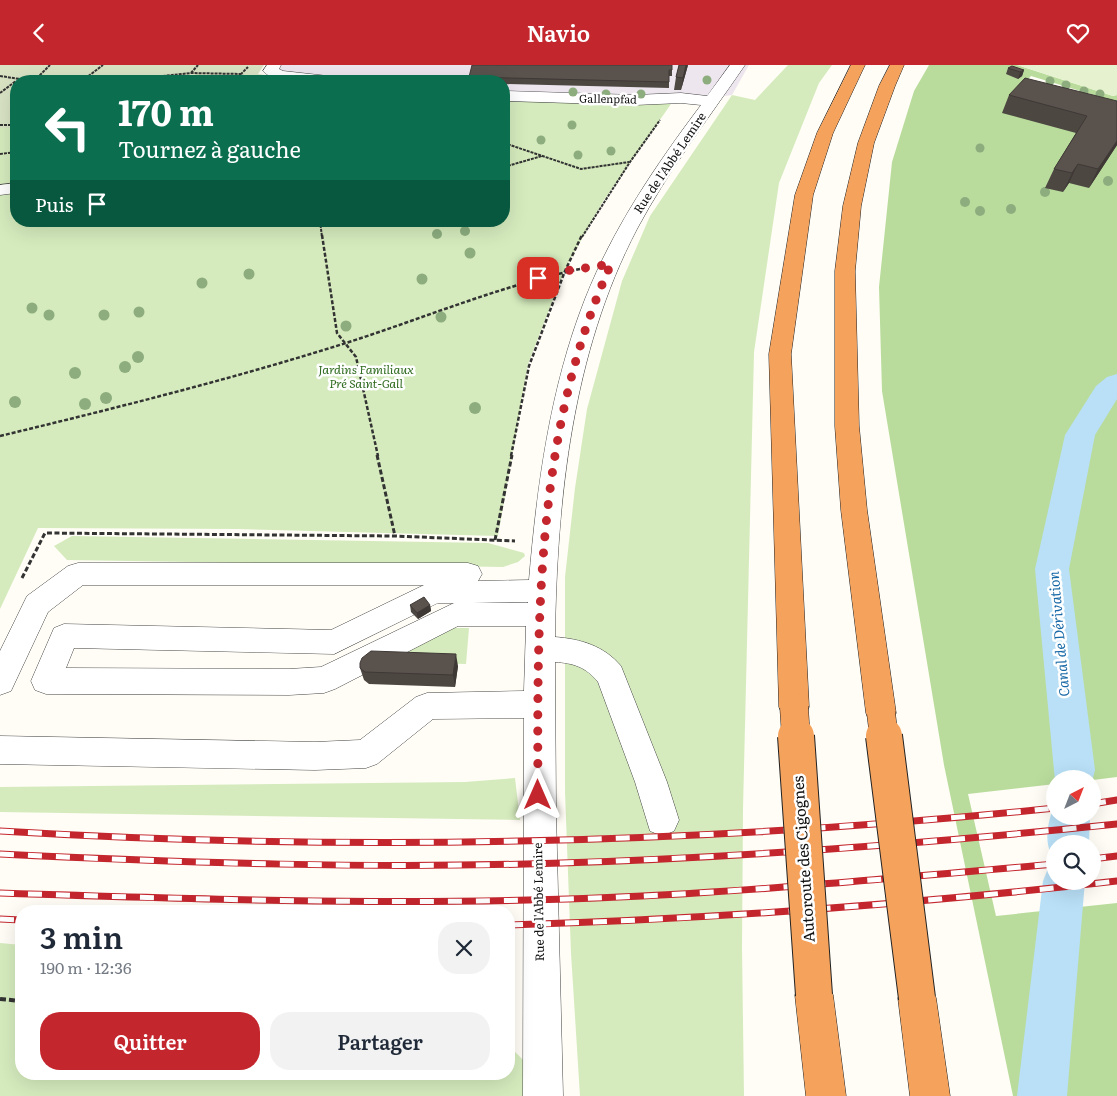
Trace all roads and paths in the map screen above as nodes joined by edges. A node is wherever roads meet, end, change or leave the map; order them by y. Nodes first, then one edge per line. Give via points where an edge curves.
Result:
1 (50, 65) edge
2 (103, 65) edge
3 (198, 65) edge
4 (249, 65) edge
5 (274, 65) edge
6 (738, 65) edge
7 (858, 65) edge
8 (897, 65) edge
9 (190, 73) junction
10 (174, 74) joint
11 (241, 74) joint
12 (39, 75) edge
13 (90, 75) edge
14 (166, 75) edge
15 (280, 75) edge
16 (510, 96) edge
17 (712, 101) junction
18 (510, 145) edge
19 (543, 156) junction
20 (630, 162) dead end
21 (510, 165) edge
22 (321, 227) edge
23 (611, 264) junction
24 (344, 343) junction
25 (0, 436) edge
26 (395, 536) junction
27 (544, 543) junction
28 (18, 586) dead end
29 (541, 593) junction
30 (196, 638) junction
31 (334, 642) junction
32 (539, 648) junction
33 (324, 680) junction
34 (0, 682) edge
35 (182, 682) junction
36 (539, 704) junction
37 (0, 750) edge
38 (662, 820) dead end
39 (0, 999) edge
40 (15, 1000) edge
41 (814, 1003) junction
42 (543, 1096) edge
43 (807, 1096) edge
44 (826, 1096) edge
45 (930, 1096) edge

1 - 12 path
2 - 13 path
3 - 9 path
4 - 11 path
5 - 15 street via 271,71
6 - 17 street, Rue de l'Abbé Lemire
7 - 41 highway, Autoroute des Cigognes, bridge via 826,133 804,195 780,354 794,707
8 - 45 highway, bridge via 866,143 852,206 845,271 847,426 854,511
9 - 10 path
9 - 11 path
10 - 14 path
16 - 17 street, Gallenpfad
17 - 23 street, Rue de l'Abbé Lemire via 654,182 627,228
18 - 19 path
19 - 20 path via 580,169
19 - 21 path
22 - 24 path via 337,333
23 - 24 path via 538,278
23 - 27 street, Rue de l'Abbé Lemire via 598,291 567,397 552,473
24 - 25 path via 155,399
24 - 26 path via 356,357
26 - 27 path
26 - 28 path via 45,533
27 - 29 street, Rue de l'Abbé Lemire
29 - 31 street via 435,592
29 - 32 street, Rue de l'Abbé Lemire
29 - 33 street via 455,614
29 - 34 street via 404,573 78,574 37,604
30 - 31 street
30 - 35 street
30 - 35 street via 64,636 46,681
31 - 33 street
32 - 36 street, Rue de l'Abbé Lemire
32 - 38 street via 579,652 603,665 610,675 651,782
33 - 35 street
36 - 37 street via 427,706 366,754
36 - 42 street, Rue de l'Abbé Lemire
39 - 40 path
41 - 43 highway
41 - 44 highway

